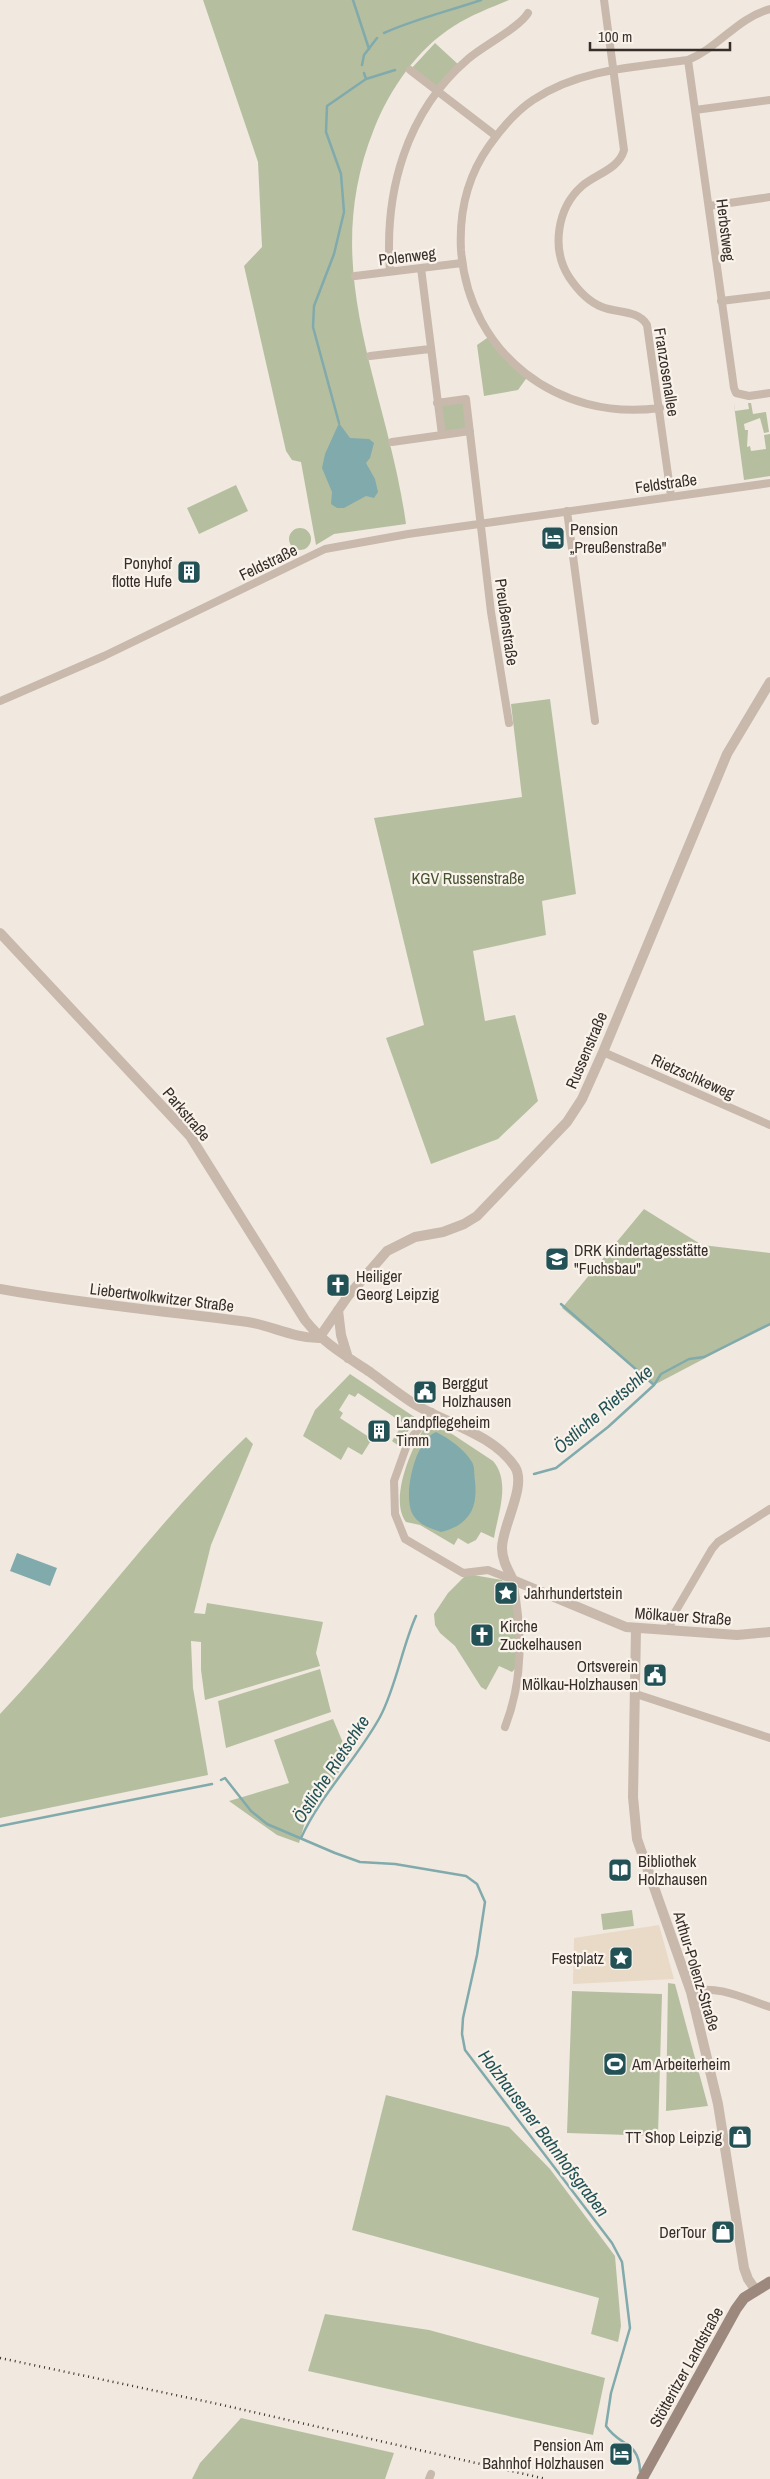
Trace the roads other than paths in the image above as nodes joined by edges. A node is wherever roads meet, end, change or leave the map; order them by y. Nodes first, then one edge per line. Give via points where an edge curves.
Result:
1 (604, 0) edge
2 (770, 9) edge
3 (528, 14) dead end
4 (688, 60) junction
5 (410, 70) dead end
6 (614, 70) junction
7 (437, 91) junction
8 (770, 100) edge
9 (695, 110) junction
10 (496, 136) junction
11 (770, 197) edge
12 (709, 206) junction
13 (462, 263) junction
14 (421, 268) junction
15 (390, 271) junction
16 (355, 276) dead end
17 (770, 295) edge
18 (721, 301) junction
19 (430, 349) junction
20 (370, 356) dead end
21 (770, 393) edge
22 (437, 402) junction
23 (660, 408) junction
24 (470, 431) junction
25 (442, 435) junction
26 (392, 442) dead end
27 (770, 483) edge
28 (671, 496) junction
29 (567, 511) junction
30 (480, 524) junction
31 (770, 682) edge
32 (0, 701) edge
33 (595, 721) dead end
34 (509, 723) dead end
35 (0, 933) edge
36 (603, 1052) junction
37 (770, 1126) edge
38 (0, 1289) edge
39 (338, 1310) junction
40 (319, 1338) junction
41 (348, 1358) junction
42 (432, 1412) junction
43 (770, 1510) edge
44 (514, 1580) junction
45 (636, 1629) junction
46 (669, 1630) junction
47 (770, 1632) edge
48 (636, 1694) junction
49 (505, 1727) dead end
50 (770, 1738) edge
51 (691, 1992) junction
52 (770, 2007) edge
53 (770, 2282) edge
54 (755, 2290) junction
55 (642, 2479) edge

1 - 6 street, Franzosenallee
2 - 4 street via 744,20 698,56
3 - 7 street via 523,22 468,59
4 - 6 street
4 - 9 street, Herbstweg
5 - 7 street
6 - 10 street via 572,80 546,92 520,111
6 - 23 street, Franzosenallee via 623,154 614,165 573,196 560,225 559,250 568,276 586,297 601,307 633,314 644,320
7 - 10 street
7 - 15 street via 416,126 395,180 388,224
8 - 9 street
9 - 12 street, Herbstweg
10 - 13 street via 477,165 464,199
11 - 12 street
12 - 18 street, Herbstweg
13 - 14 street, Polenweg
13 - 23 street via 470,294 490,336 528,376 567,398 595,407 623,411
14 - 15 street, Polenweg
14 - 19 street
15 - 16 street, Polenweg
17 - 18 street
18 - 21 street, Herbstweg via 736,393 746,396
19 - 20 street
19 - 22 street
22 - 24 street, Preußenstraße via 466,399
22 - 25 street
23 - 28 street, Franzosenallee
24 - 25 street
24 - 30 street, Preußenstraße
25 - 26 street
27 - 28 street, Feldstraße
28 - 29 street, Feldstraße
29 - 30 street, Feldstraße
29 - 33 street
30 - 32 street, Feldstraße via 325,549 104,656
30 - 34 street, Preußenstraße
31 - 36 street, Russenstraße via 727,754
35 - 40 street, Parkstraße via 190,1136
36 - 37 street, Rietzschkeweg
36 - 39 street, Russenstraße via 582,1099 567,1122 484,1210 464,1224 415,1237 387,1251
38 - 40 street, Liebertwolkwitzer Straße via 58,1300 252,1323
39 - 40 street, Russenstraße
39 - 41 street
40 - 41 street
41 - 42 street via 417,1406
42 - 44 street via 484,1440 517,1470 519,1483 502,1550
42 - 44 street via 410,1440 393,1488 395,1514 405,1539 463,1573 488,1570
43 - 46 street via 712,1549 674,1614
44 - 45 street, Mölkauer Straße via 614,1623
44 - 49 street via 521,1634 520,1664 515,1696
45 - 46 street, Mölkauer Straße
45 - 48 street, Arthur-Polenz-Straße
46 - 47 street, Mölkauer Straße via 737,1635
48 - 50 street
48 - 51 street, Arthur-Polenz-Straße via 633,1806 637,1839
51 - 52 street via 715,1989
51 - 54 street, Arthur-Polenz-Straße via 718,2104 744,2268
53 - 54 main road, Stötteritzer Landstraße
54 - 55 main road, Stötteritzer Landstraße via 736,2309

